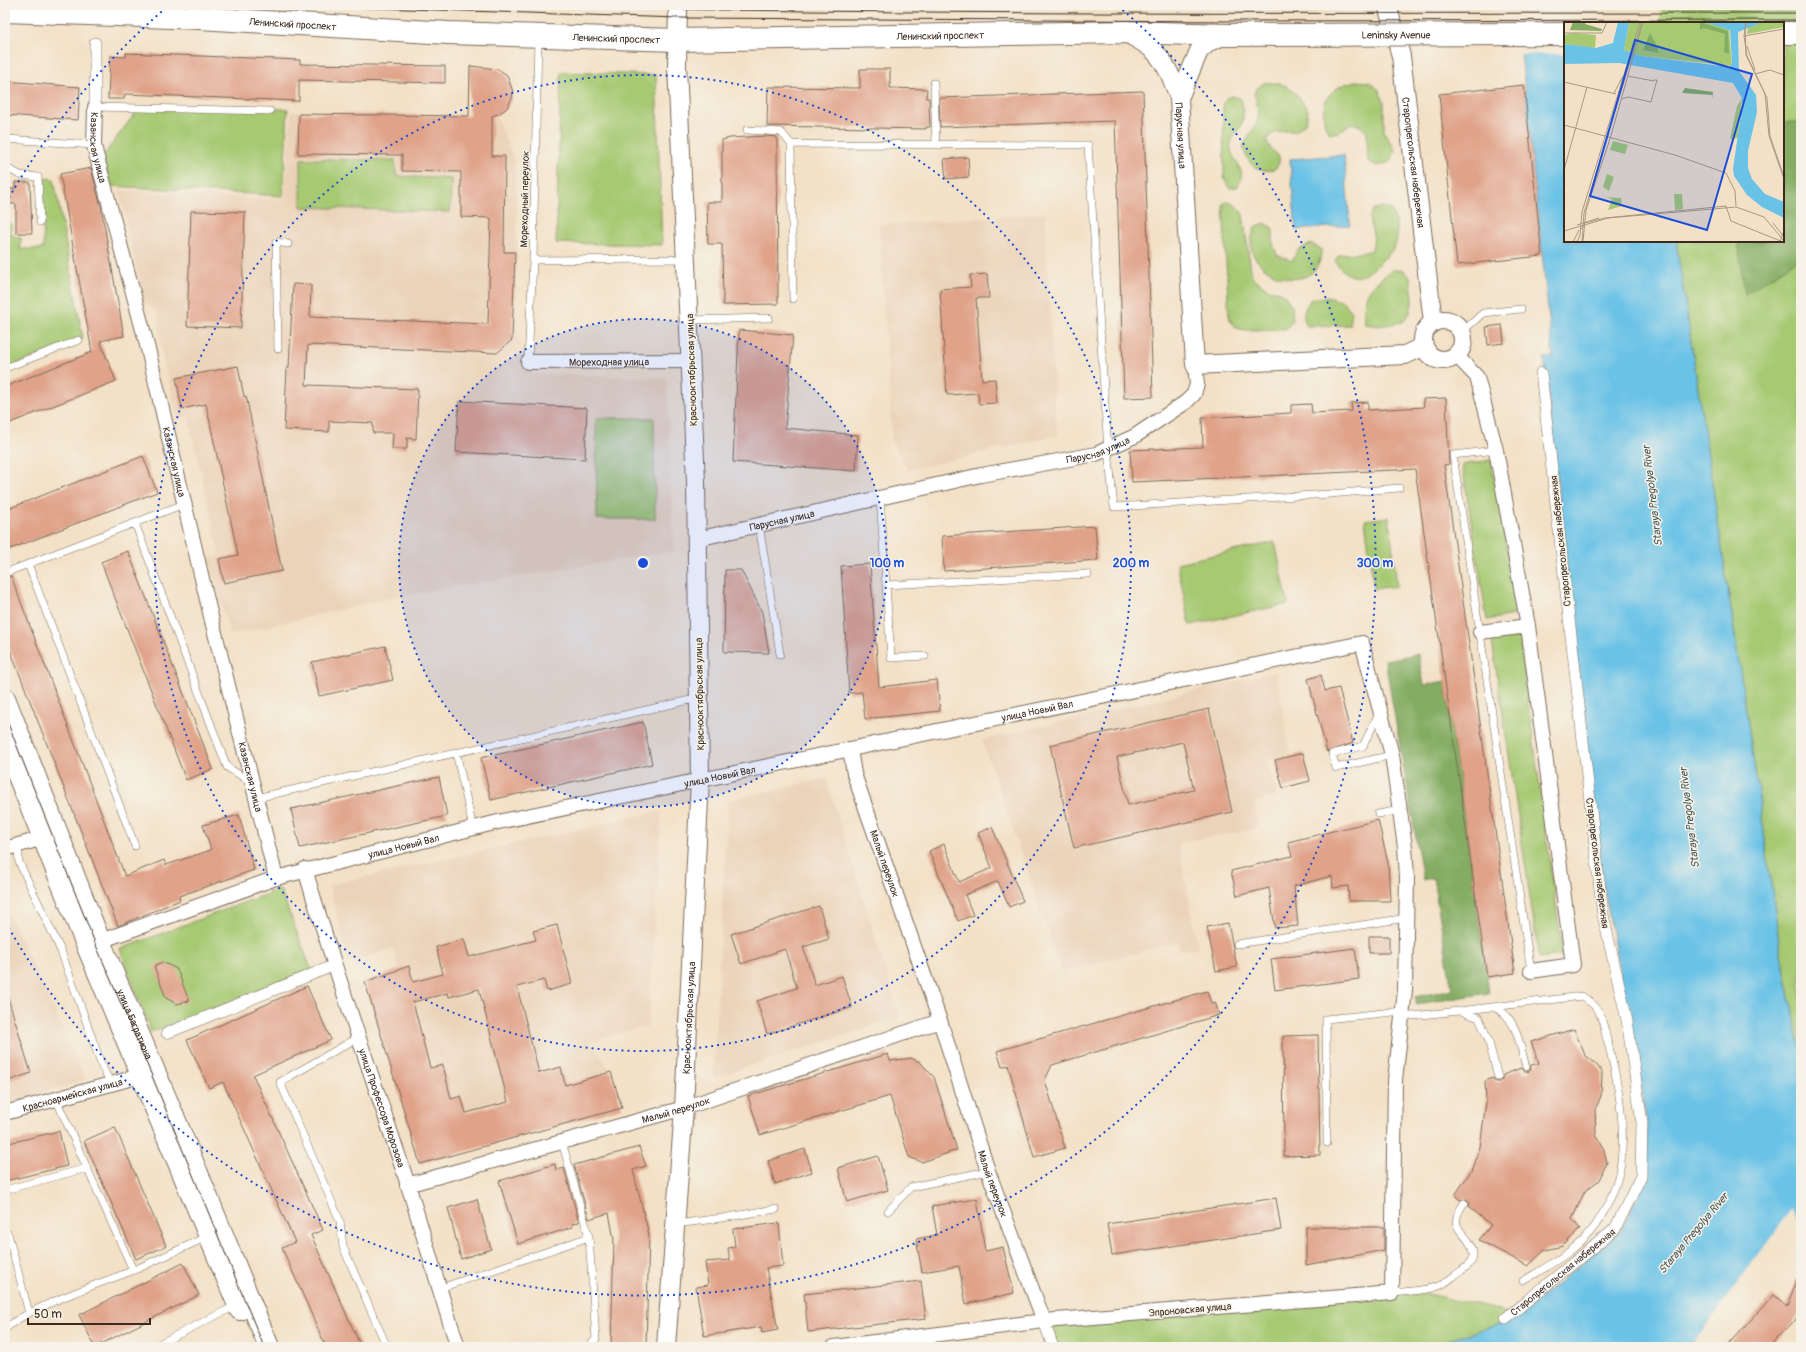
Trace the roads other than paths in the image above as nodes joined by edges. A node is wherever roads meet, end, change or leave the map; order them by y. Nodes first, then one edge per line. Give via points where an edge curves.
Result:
1 (678, 5) edge
2 (1387, 5) edge
3 (5, 11) edge
4 (1125, 32) junction
5 (1784, 33) edge
6 (1801, 33) edge
7 (1564, 34) edge
8 (1227, 35) junction
9 (538, 36) junction
10 (678, 40) junction
11 (95, 43) dead end
12 (934, 83) dead end
13 (1179, 98) junction
14 (94, 107) junction
15 (270, 111) dead end
16 (747, 130) dead end
17 (5, 141) edge
18 (792, 144) junction
19 (936, 144) junction
20 (94, 145) junction
21 (5, 167) edge
22 (40, 222) dead end
23 (288, 244) dead end
24 (686, 259) junction
25 (533, 260) junction
26 (792, 299) dead end
27 (1520, 309) dead end
28 (769, 318) dead end
29 (689, 320) junction
30 (1433, 322) junction
31 (1462, 332) junction
32 (79, 340) dead end
33 (1424, 346) junction
34 (278, 349) dead end
35 (1456, 355) junction
36 (691, 361) junction
37 (528, 362) joint
38 (1195, 365) junction
39 (5, 368) edge
40 (1541, 373) dead end
41 (1108, 450) junction
42 (1496, 450) junction
43 (1398, 488) dead end
44 (880, 498) junction
45 (184, 504) junction
46 (135, 523) junction
47 (759, 525) junction
48 (697, 539) junction
49 (28, 564) junction
50 (5, 573) edge
51 (1088, 574) dead end
52 (886, 585) junction
53 (1528, 626) junction
54 (1480, 632) junction
55 (780, 654) dead end
56 (925, 656) dead end
57 (5, 698) edge
58 (699, 698) junction
59 (1380, 709) junction
60 (5, 744) edge
61 (850, 749) junction
62 (456, 752) junction
63 (1392, 755) junction
64 (700, 779) junction
65 (252, 783) junction
66 (256, 798) junction
67 (1400, 810) junction
68 (1378, 814) dead end
69 (473, 828) junction
70 (50, 836) junction
71 (136, 846) dead end
72 (12, 848) edge
73 (305, 870) junction
74 (276, 878) junction
75 (1407, 918) junction
76 (93, 944) junction
77 (1237, 944) dead end
78 (335, 965) junction
79 (1530, 971) joint
80 (1493, 1007) junction
81 (1459, 1011) junction
82 (1403, 1014) junction
83 (940, 1021) junction
84 (168, 1033) dead end
85 (358, 1037) junction
86 (1526, 1067) dead end
87 (140, 1076) junction
88 (1498, 1076) dead end
89 (111, 1084) junction
90 (56, 1099) junction
91 (684, 1108) junction
92 (5, 1113) edge
93 (562, 1142) junction
94 (1327, 1143) dead end
95 (87, 1168) junction
96 (988, 1171) junction
97 (407, 1185) junction
98 (5, 1190) edge
99 (1464, 1203) dead end
100 (776, 1209) dead end
101 (888, 1211) dead end
102 (676, 1224) junction
103 (215, 1233) junction
104 (5, 1235) edge
105 (589, 1237) junction
106 (132, 1270) junction
107 (1523, 1281) dead end
108 (438, 1289) junction
109 (1392, 1293) junction
110 (238, 1305) junction
111 (29, 1313) junction
112 (1506, 1318) dead end
113 (1044, 1321) junction
114 (5, 1330) edge
115 (153, 1347) edge
116 (256, 1347) edge
117 (269, 1347) edge
118 (387, 1347) edge
119 (458, 1347) edge
120 (588, 1347) edge
121 (666, 1347) edge
122 (834, 1347) edge
123 (1053, 1347) edge

1 - 10 street, Краснооктябрьская улица
2 - 30 street, Старопрегольская набережная via 1401,56
3 - 9 main road, Ленинский проспект
4 - 8 main road, Ленинский проспект
4 - 10 main road, Ленинский проспект
4 - 13 street via 1153,50 1172,78
5 - 6 main road
7 - 8 main road, Leninsky Avenue, bridge
8 - 13 street via 1209,42 1198,51
9 - 10 main road, Ленинский проспект
9 - 25 lane, Мореходный переулок
10 - 24 street, Краснооктябрьская улица
11 - 14 street, Казанская улица
12 - 19 lane
13 - 38 street, Парусная улица
14 - 15 lane
14 - 20 street, Казанская улица
16 - 18 lane via 781,132
17 - 20 lane via 7,139
18 - 19 lane
18 - 26 lane
19 - 41 lane via 1088,145
20 - 45 street, Казанская улица via 147,345
21 - 22 lane via 20,174 38,177
23 - 34 lane via 276,242
24 - 25 lane
24 - 29 street, Краснооктябрьская улица
25 - 37 lane, Мореходный переулок
27 - 31 lane via 1483,313
28 - 29 lane
29 - 36 street, Краснооктябрьская улица
30 - 31 street via 1453,322
30 - 33 street via 1424,332
31 - 35 street via 1463,344
32 - 39 lane
33 - 35 street via 1432,357 1438,359 1444,360
33 - 38 street via 1405,355
35 - 42 street via 1477,377
36 - 37 street, Мореходная улица
36 - 48 street, Краснооктябрьская улица
38 - 41 street, Парусная улица via 1197,384 1194,394 1186,402 1135,436
40 - 112 street, Старопрегольская набережная via 1603,915 1627,1020 1642,1123 1641,1176 1615,1229
41 - 43 lane via 1114,507
41 - 44 street, Парусная улица
42 - 53 street
42 - 54 lane via 1454,456
44 - 47 street, Парусная улица
44 - 52 lane
45 - 46 lane
45 - 65 street, Казанская улица
46 - 49 lane
46 - 65 lane via 227,768
47 - 48 street, Парусная улица
47 - 55 lane
48 - 58 street, Краснооктябрьская улица
49 - 50 lane
49 - 71 lane
51 - 52 lane
52 - 56 lane via 891,658
53 - 54 street
53 - 79 street via 1573,965
54 - 79 lane
57 - 70 main road, улица Багратиона
58 - 62 lane
58 - 64 street, Краснооктябрьская улица
59 - 61 street, улица Новый Вал via 1362,643
59 - 63 street
59 - 63 lane via 1363,746 1332,754 1336,768
60 - 70 main road, улица Багратиона
61 - 64 street, улица Новый Вал
61 - 83 street, Малый переулок via 854,774
62 - 66 lane
62 - 69 lane
63 - 67 street
64 - 69 street, улица Новый Вал
64 - 91 street, Краснооктябрьская улица
65 - 66 street, Казанская улица
66 - 74 street, Казанская улица
67 - 68 lane
67 - 75 street via 1405,855
69 - 73 street, улица Новый Вал
70 - 72 street
70 - 76 main road, улица Багратиона
72 - 89 lane via 61,951 102,1066
73 - 74 street, улица Новый Вал
73 - 78 street, улица Профессора Морозова
74 - 76 street, улица Новый Вал
75 - 77 lane
75 - 82 street
76 - 87 main road, улица Багратиона
76 - 103 main road, улица Багратиона
78 - 84 street
78 - 85 street, улица Профессора Морозова
80 - 81 lane
80 - 86 lane via 1507,1015 1512,1024
80 - 107 lane via 1582,996 1598,1009 1613,1060 1618,1090 1621,1163 1607,1204 1594,1227 1572,1249
81 - 82 lane
81 - 88 lane via 1479,1018 1488,1039
82 - 94 lane via 1326,1019
82 - 109 street via 1395,1080
83 - 91 street, Малый переулок
83 - 96 street, Малый переулок
85 - 97 street, улица Профессора Морозова
85 - 118 lane via 280,1082 340,1221 343,1247
87 - 89 street, Красноармейская улица
87 - 103 main road, улица Багратиона
89 - 90 street, Красноармейская улица
90 - 92 street, Красноармейская улица
90 - 95 lane
91 - 93 street, Малый переулок
91 - 102 street, Краснооктябрьская улица
93 - 97 street, Малый переулок
93 - 105 lane
95 - 98 lane
95 - 106 lane
96 - 101 lane via 911,1187
96 - 113 street, Малый переулок
97 - 108 street, улица Профессора Морозова
99 - 109 lane, Эпроновская улица via 1456,1214 1456,1221 1473,1255 1470,1264 1442,1285
100 - 102 lane
102 - 121 street, Краснооктябрьская улица
103 - 106 lane
103 - 110 main road, улица Багратиона
103 - 117 main road, улица Багратиона
104 - 111 lane via 8,1234
105 - 108 lane
105 - 120 lane via 596,1339
106 - 111 lane
108 - 119 street, улица Профессора Морозова
109 - 113 street, Эпроновская улица
110 - 115 lane
110 - 116 main road, улица Багратиона
111 - 114 lane via 8,1325
113 - 122 street, Эпроновская улица
113 - 123 street

